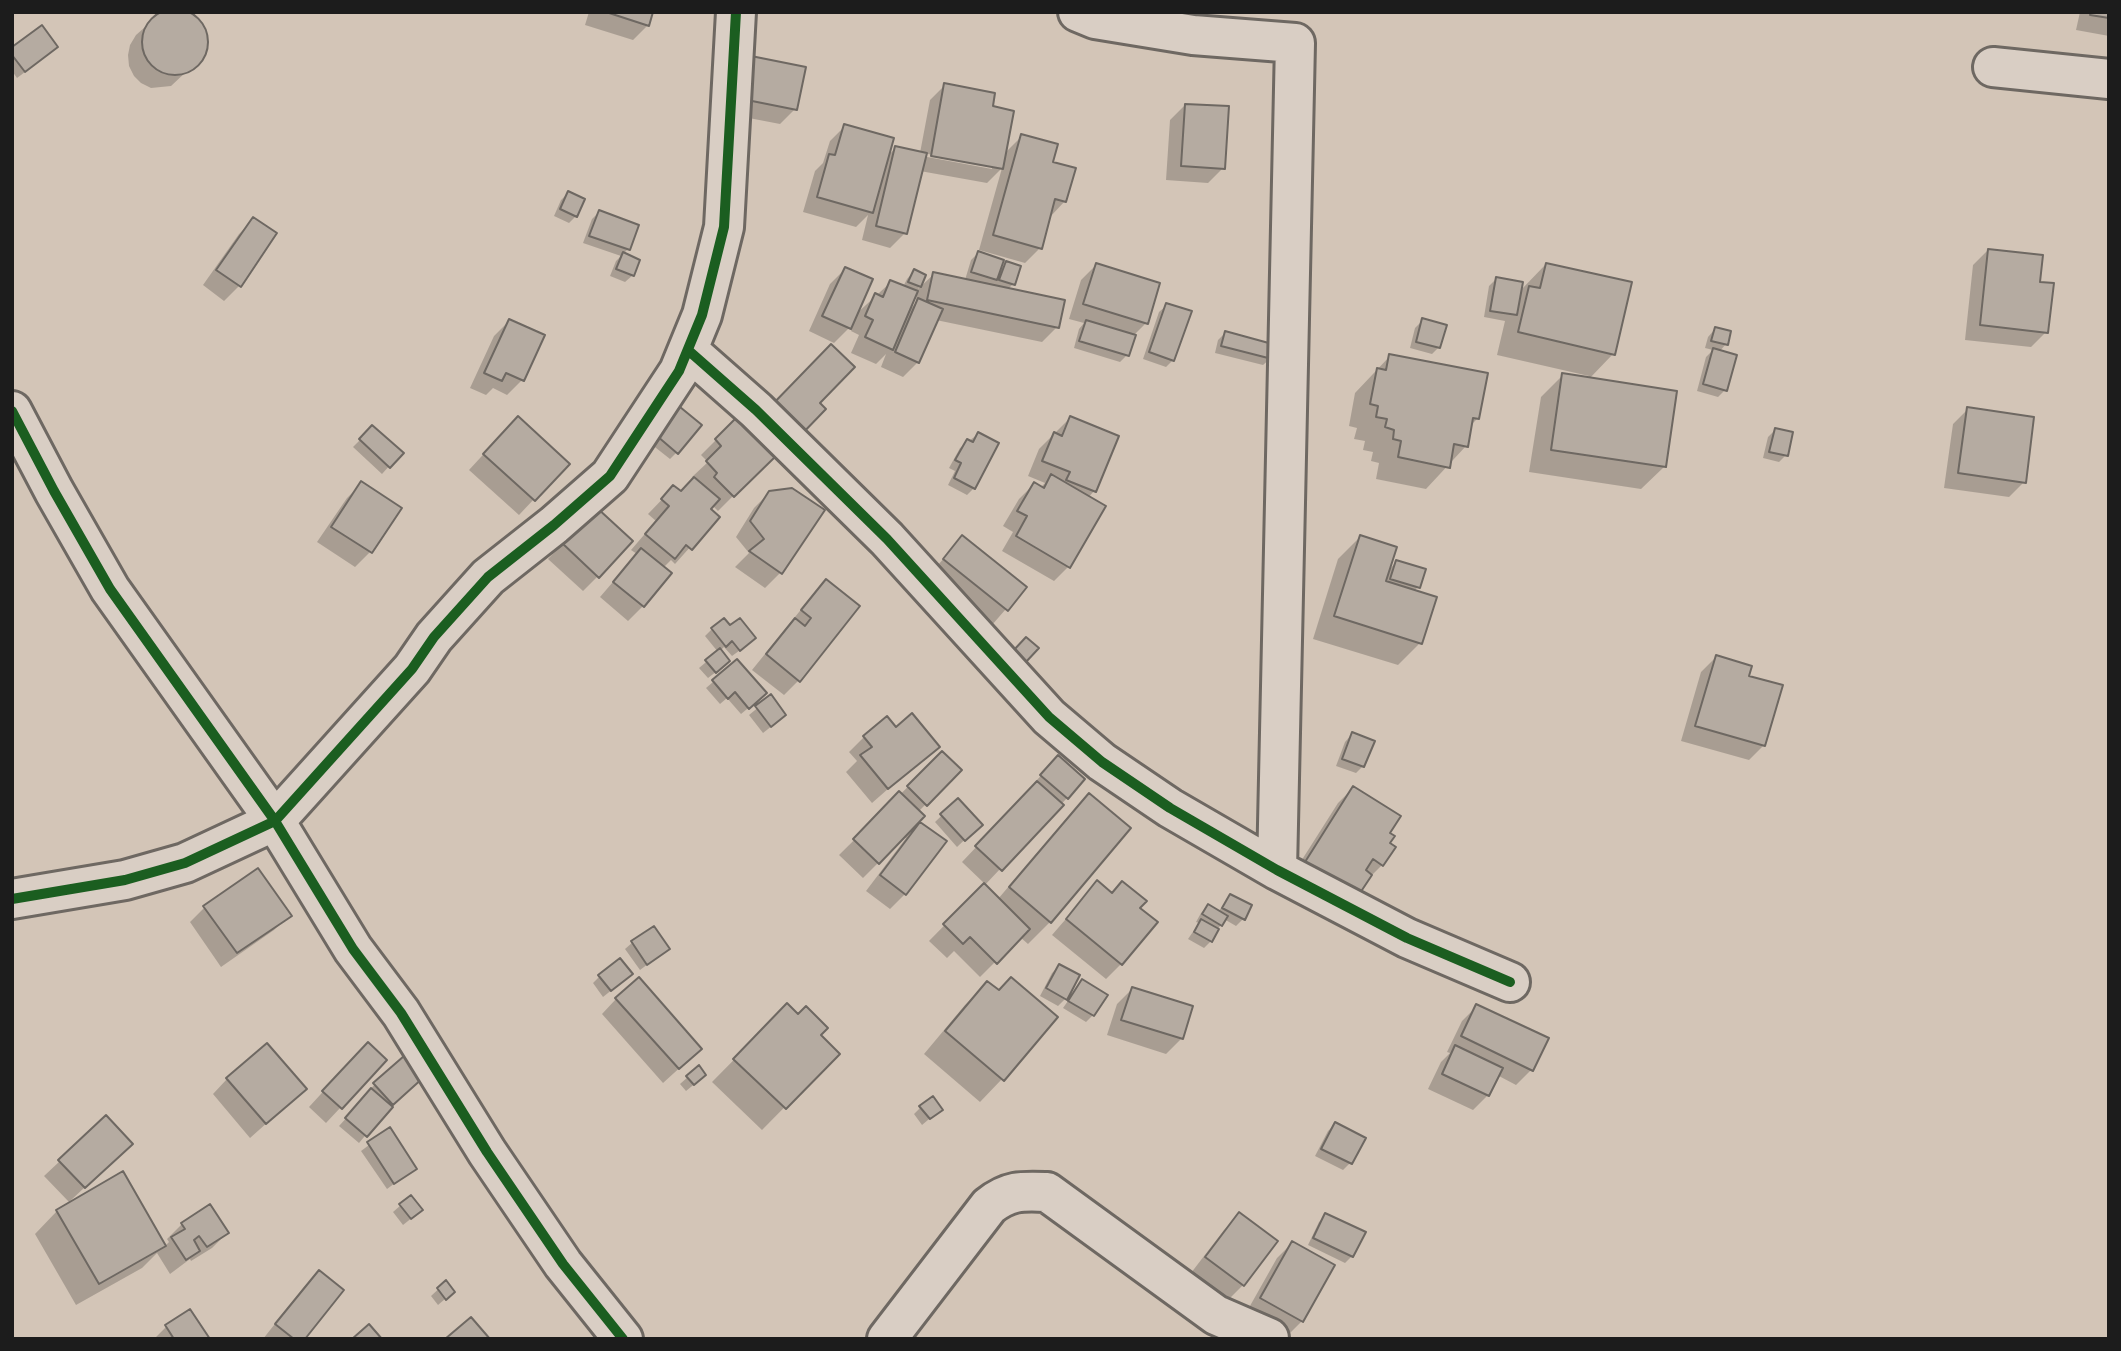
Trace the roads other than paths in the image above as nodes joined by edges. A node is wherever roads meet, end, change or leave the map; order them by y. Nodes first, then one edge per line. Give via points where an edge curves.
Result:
1 (736, 12) edge
2 (1078, 12) edge
3 (1993, 67) dead end
4 (2109, 79) edge
5 (689, 351) junction
6 (12, 411) edge
7 (275, 821) junction
8 (1276, 870) junction
9 (16, 889) edge
10 (1510, 982) dead end
11 (1269, 1338) edge
12 (623, 1339) edge
13 (887, 1339) edge

1 - 5 street via 724,227
2 - 8 street via 1095,19 1193,35 1295,43
3 - 4 street
5 - 7 street via 610,476 488,578
5 - 8 street via 887,538 1049,718 1102,762 1170,808
6 - 7 street via 110,589
7 - 9 street via 185,863 125,880
7 - 12 street via 487,1152 563,1264
8 - 10 street via 1407,937
11 - 13 street via 1216,1315 1047,1192 1021,1191 989,1206

